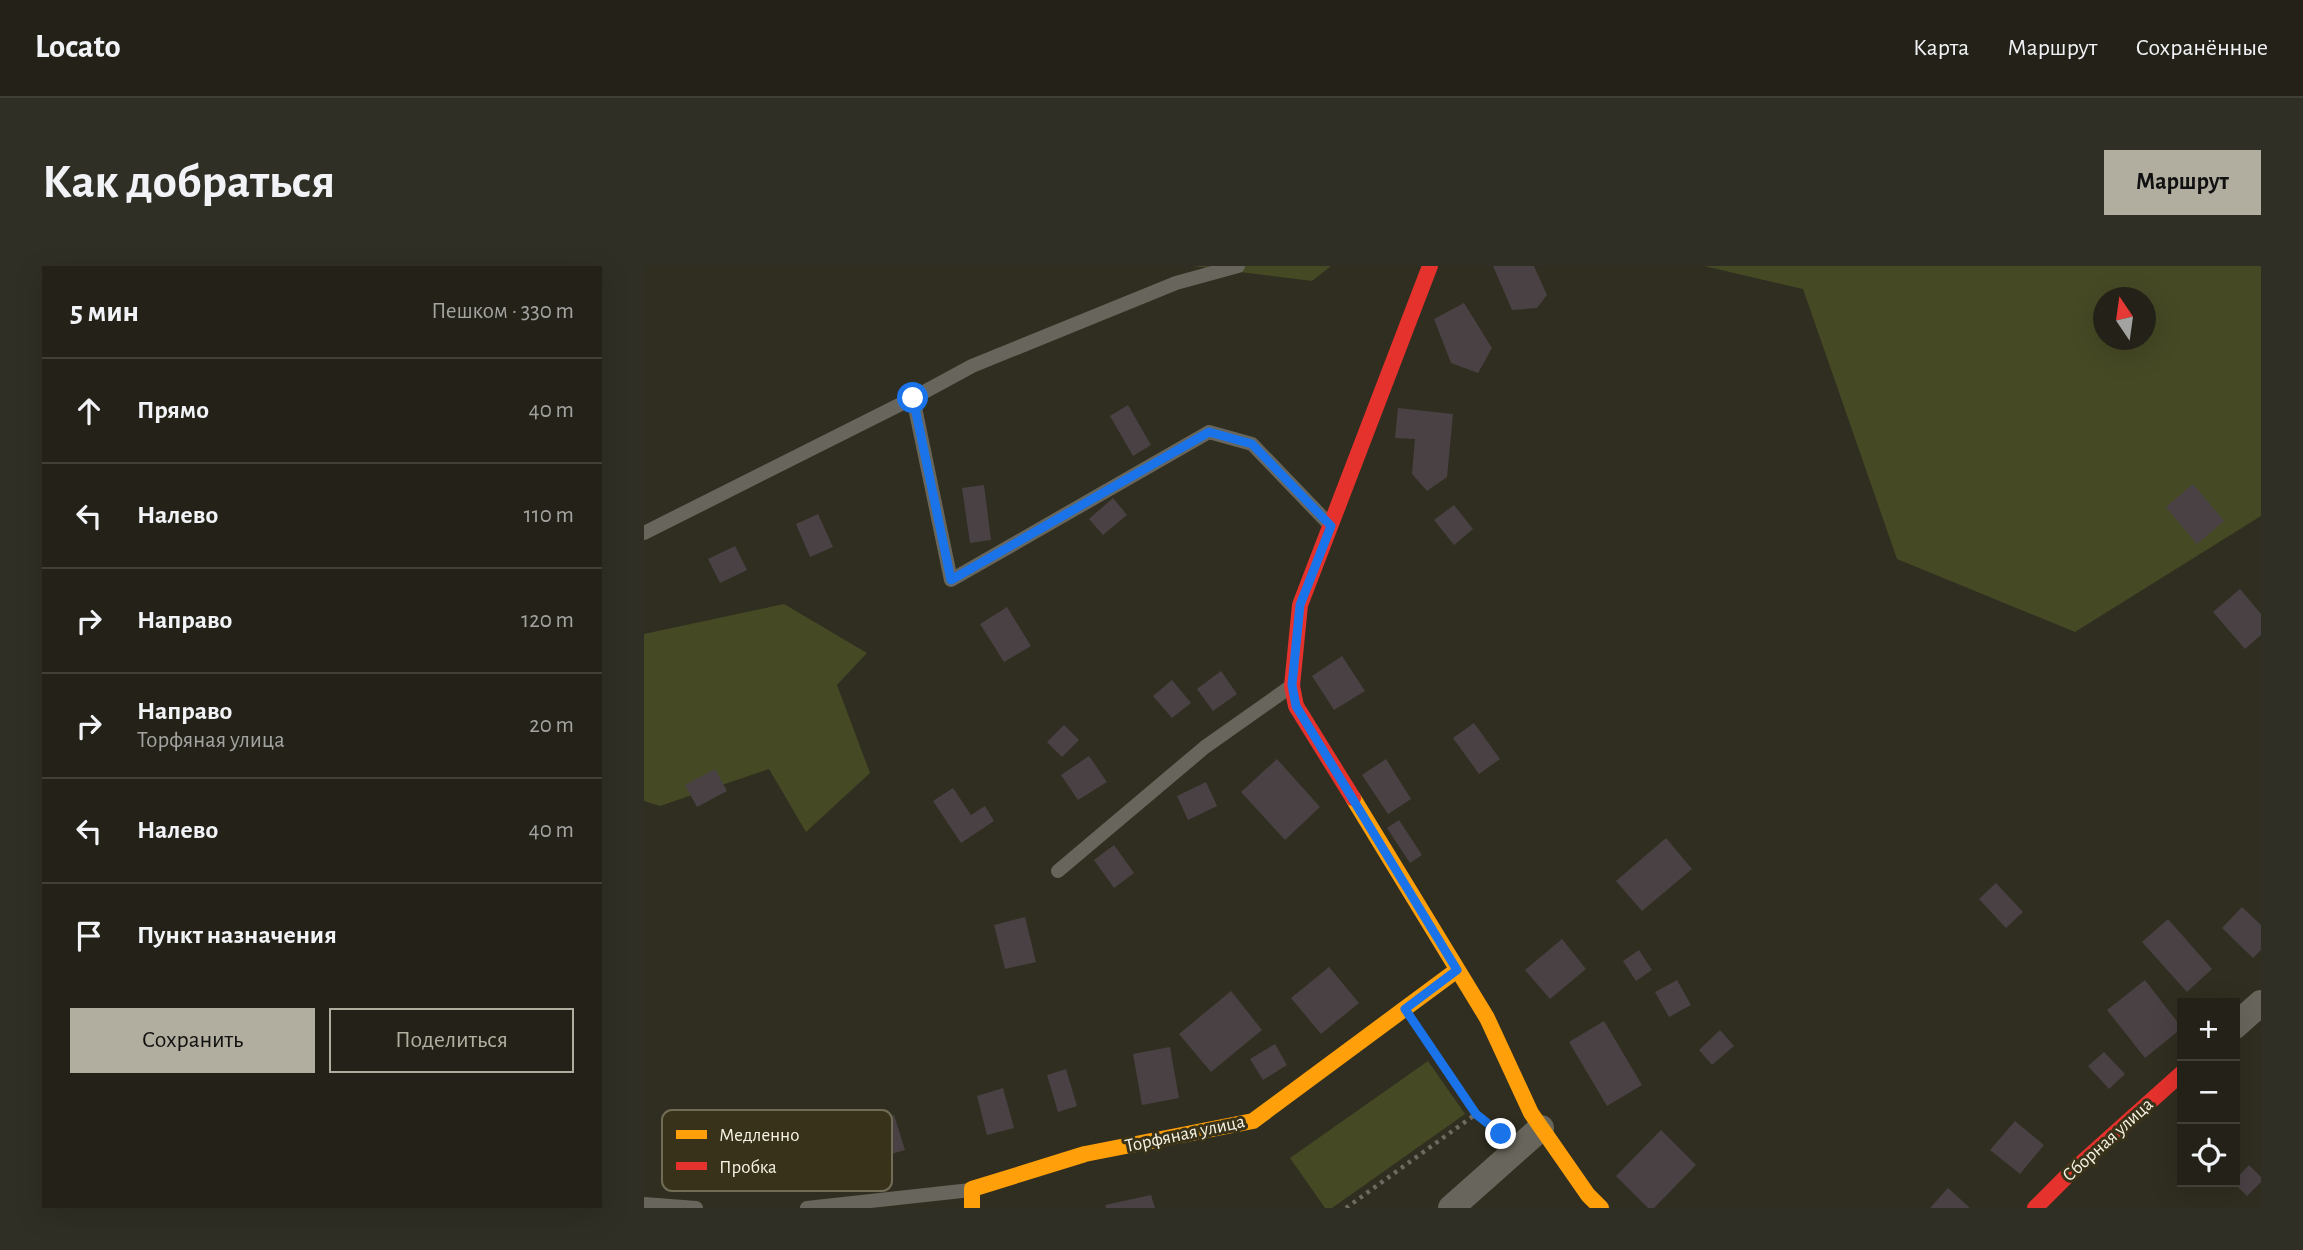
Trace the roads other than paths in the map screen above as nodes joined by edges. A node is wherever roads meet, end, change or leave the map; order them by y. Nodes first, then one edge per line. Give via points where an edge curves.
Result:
1 (1238, 266) edge
2 (1430, 266) edge
3 (913, 398) junction
4 (1331, 526) junction
5 (644, 533) edge
6 (1292, 685) junction
7 (1058, 871) dead end
8 (1457, 970) junction
9 (2261, 1003) edge
10 (2240, 1022) edge
11 (2177, 1077) edge
12 (1541, 1128) junction
13 (972, 1189) junction
14 (644, 1204) edge
15 (696, 1208) edge
16 (807, 1208) edge
17 (972, 1208) edge
18 (1451, 1208) edge
19 (1601, 1208) edge
20 (2035, 1208) edge

1 - 3 lane via 1176,283 972,366
2 - 4 street
3 - 4 lane via 951,580 1209,432 1252,444
3 - 5 lane
4 - 6 street via 1300,605
6 - 7 lane via 1205,747
6 - 8 street via 1296,706
8 - 12 street via 1487,1018
8 - 13 street, Торфяная улица via 1253,1121 1085,1154
9 - 10 street
11 - 20 street, Сборная улица
12 - 18 street
12 - 19 street
13 - 16 lane
13 - 17 street
14 - 15 lane

